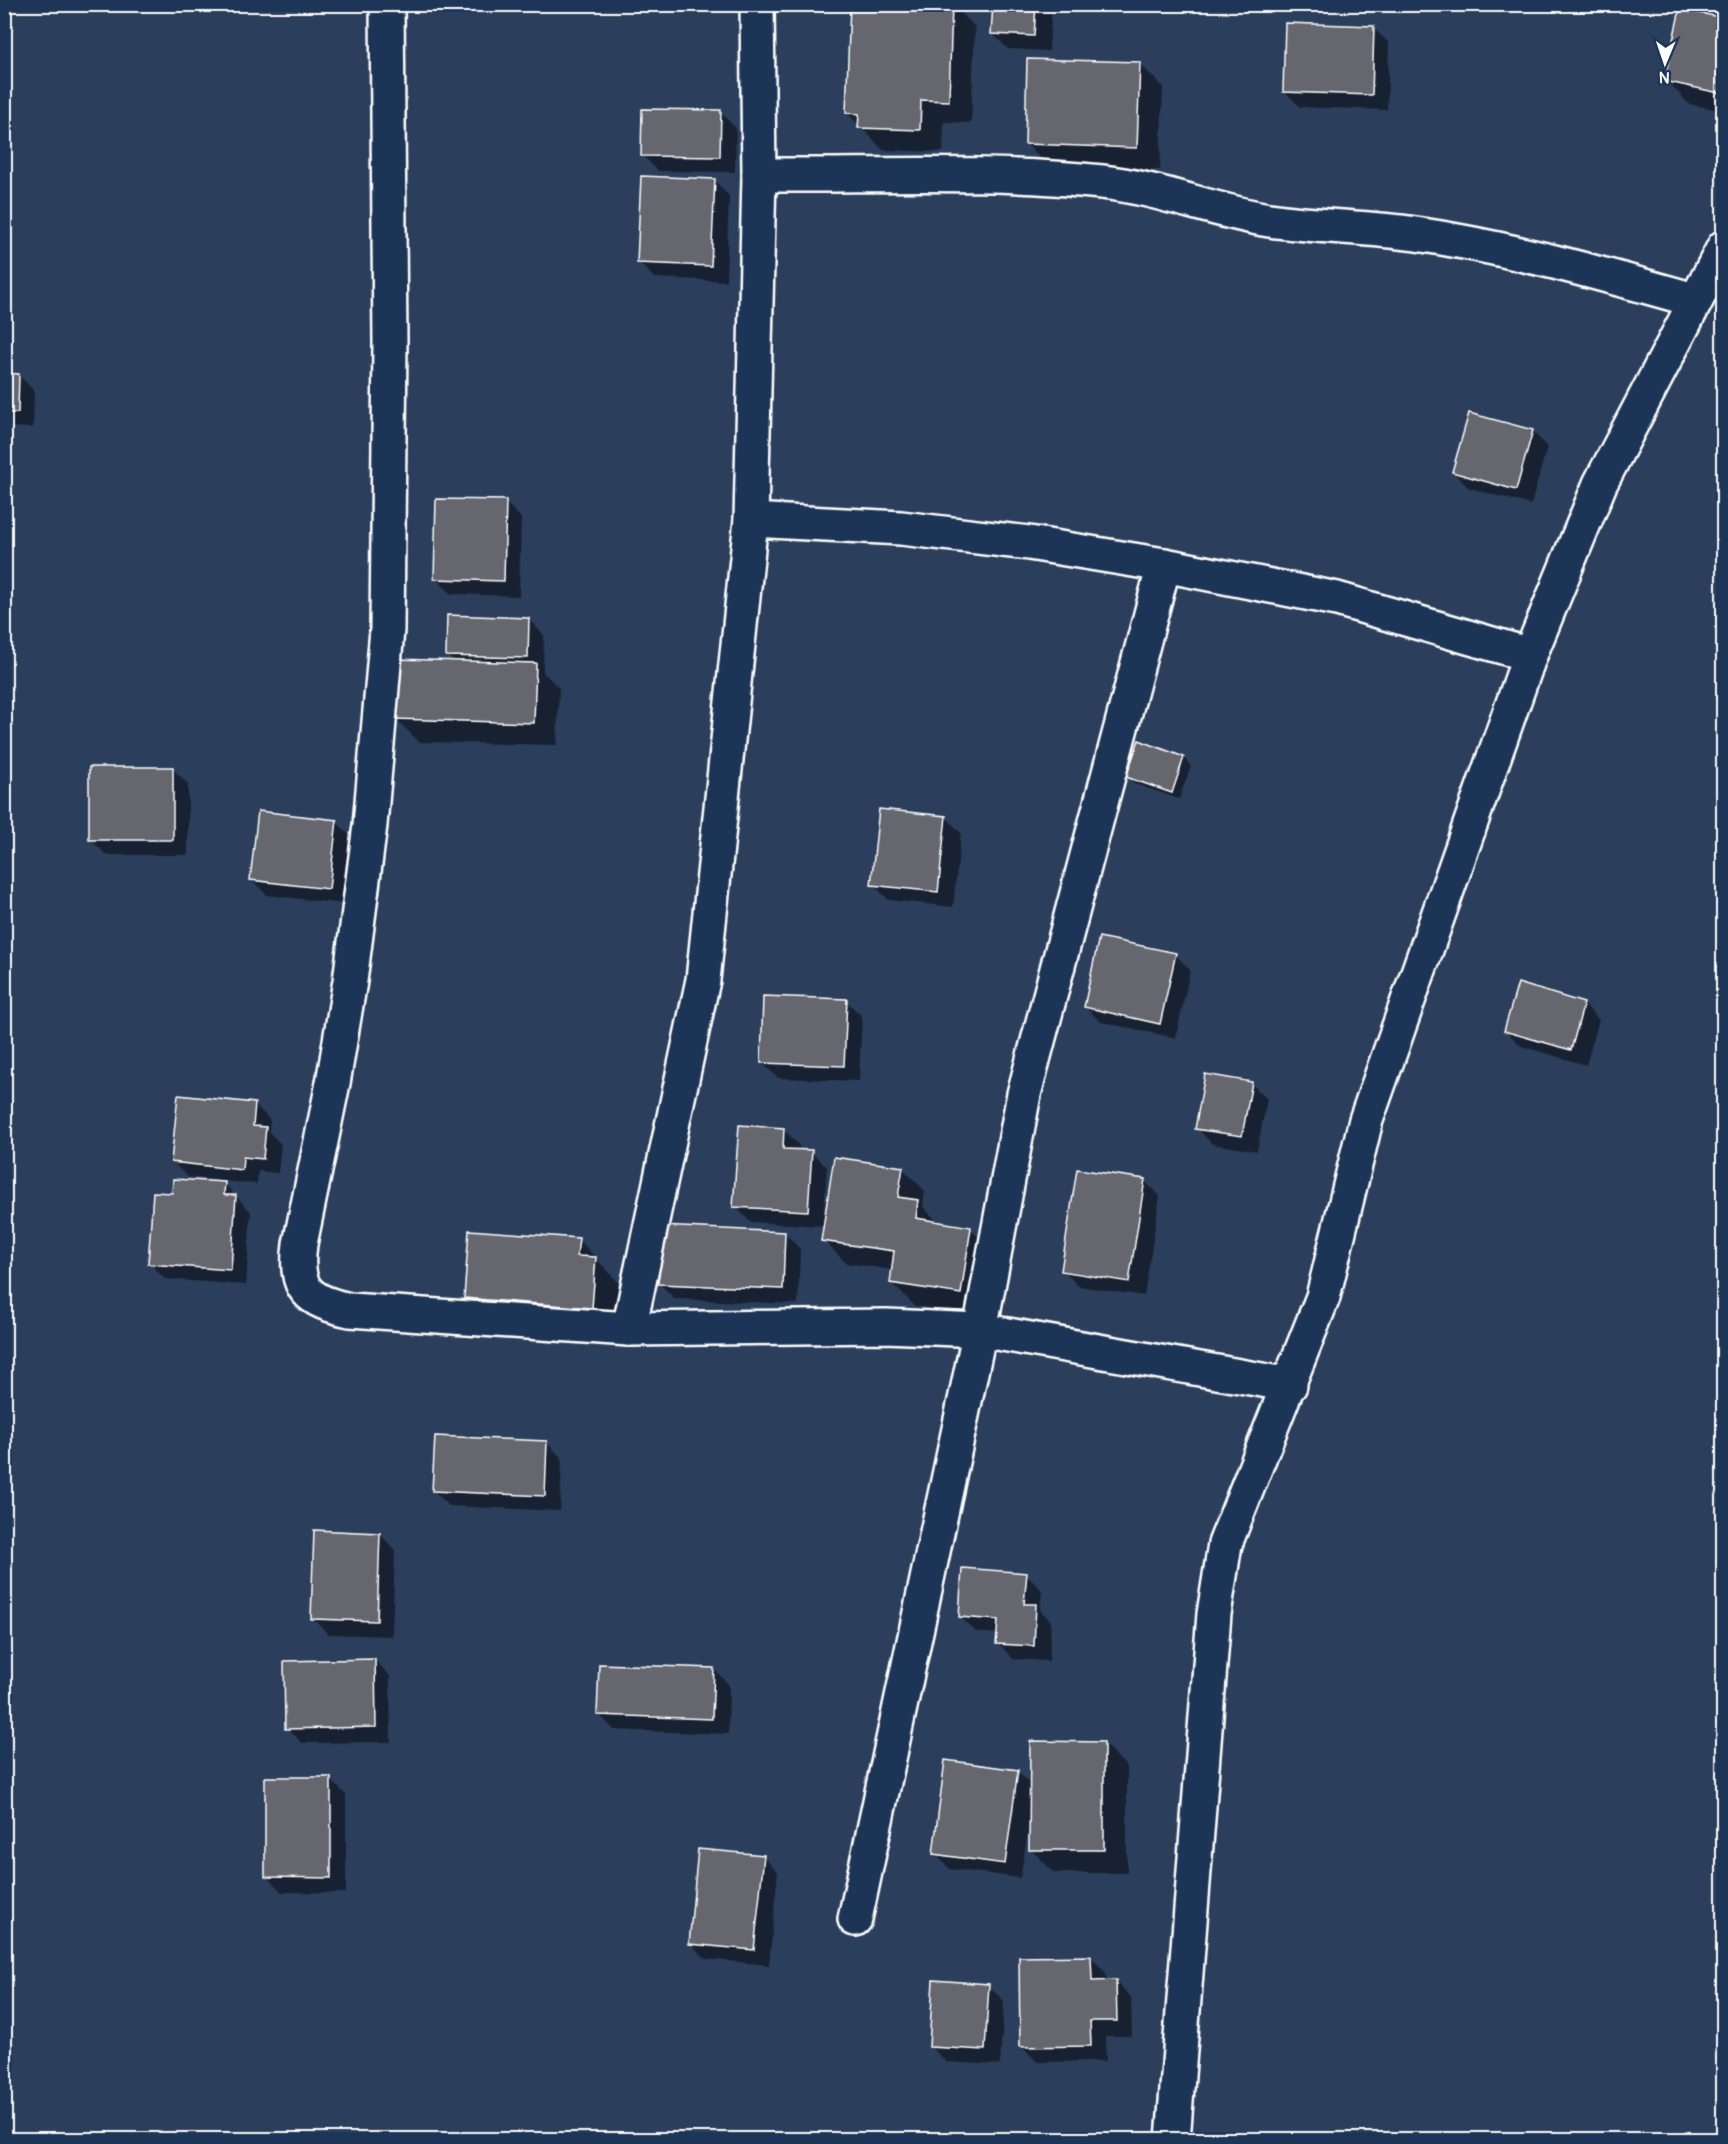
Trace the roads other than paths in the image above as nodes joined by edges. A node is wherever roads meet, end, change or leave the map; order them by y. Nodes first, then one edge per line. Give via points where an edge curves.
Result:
1 (387, 4) edge
2 (757, 4) edge
3 (759, 175) junction
4 (1724, 247) edge
5 (1694, 300) junction
6 (751, 520) junction
7 (1164, 565) junction
8 (1530, 655) junction
9 (629, 1329) junction
10 (980, 1330) junction
11 (1290, 1385) junction
12 (855, 1919) dead end
13 (1173, 2139) edge

1 - 9 street via 387,630 370,825 350,981 297,1268 301,1285 314,1299 350,1310
2 - 3 street
3 - 5 street via 988,176 1146,187 1268,219 1416,234 1545,259
3 - 6 street
4 - 5 street
5 - 8 street via 1600,484
6 - 7 street via 901,528
6 - 9 street via 703,980
7 - 8 street via 1337,599
7 - 10 street via 1024,1094
8 - 11 street via 1366,1120 1323,1297
9 - 10 street via 886,1326
10 - 11 street
10 - 12 street
11 - 13 street via 1226,1544 1214,1614

